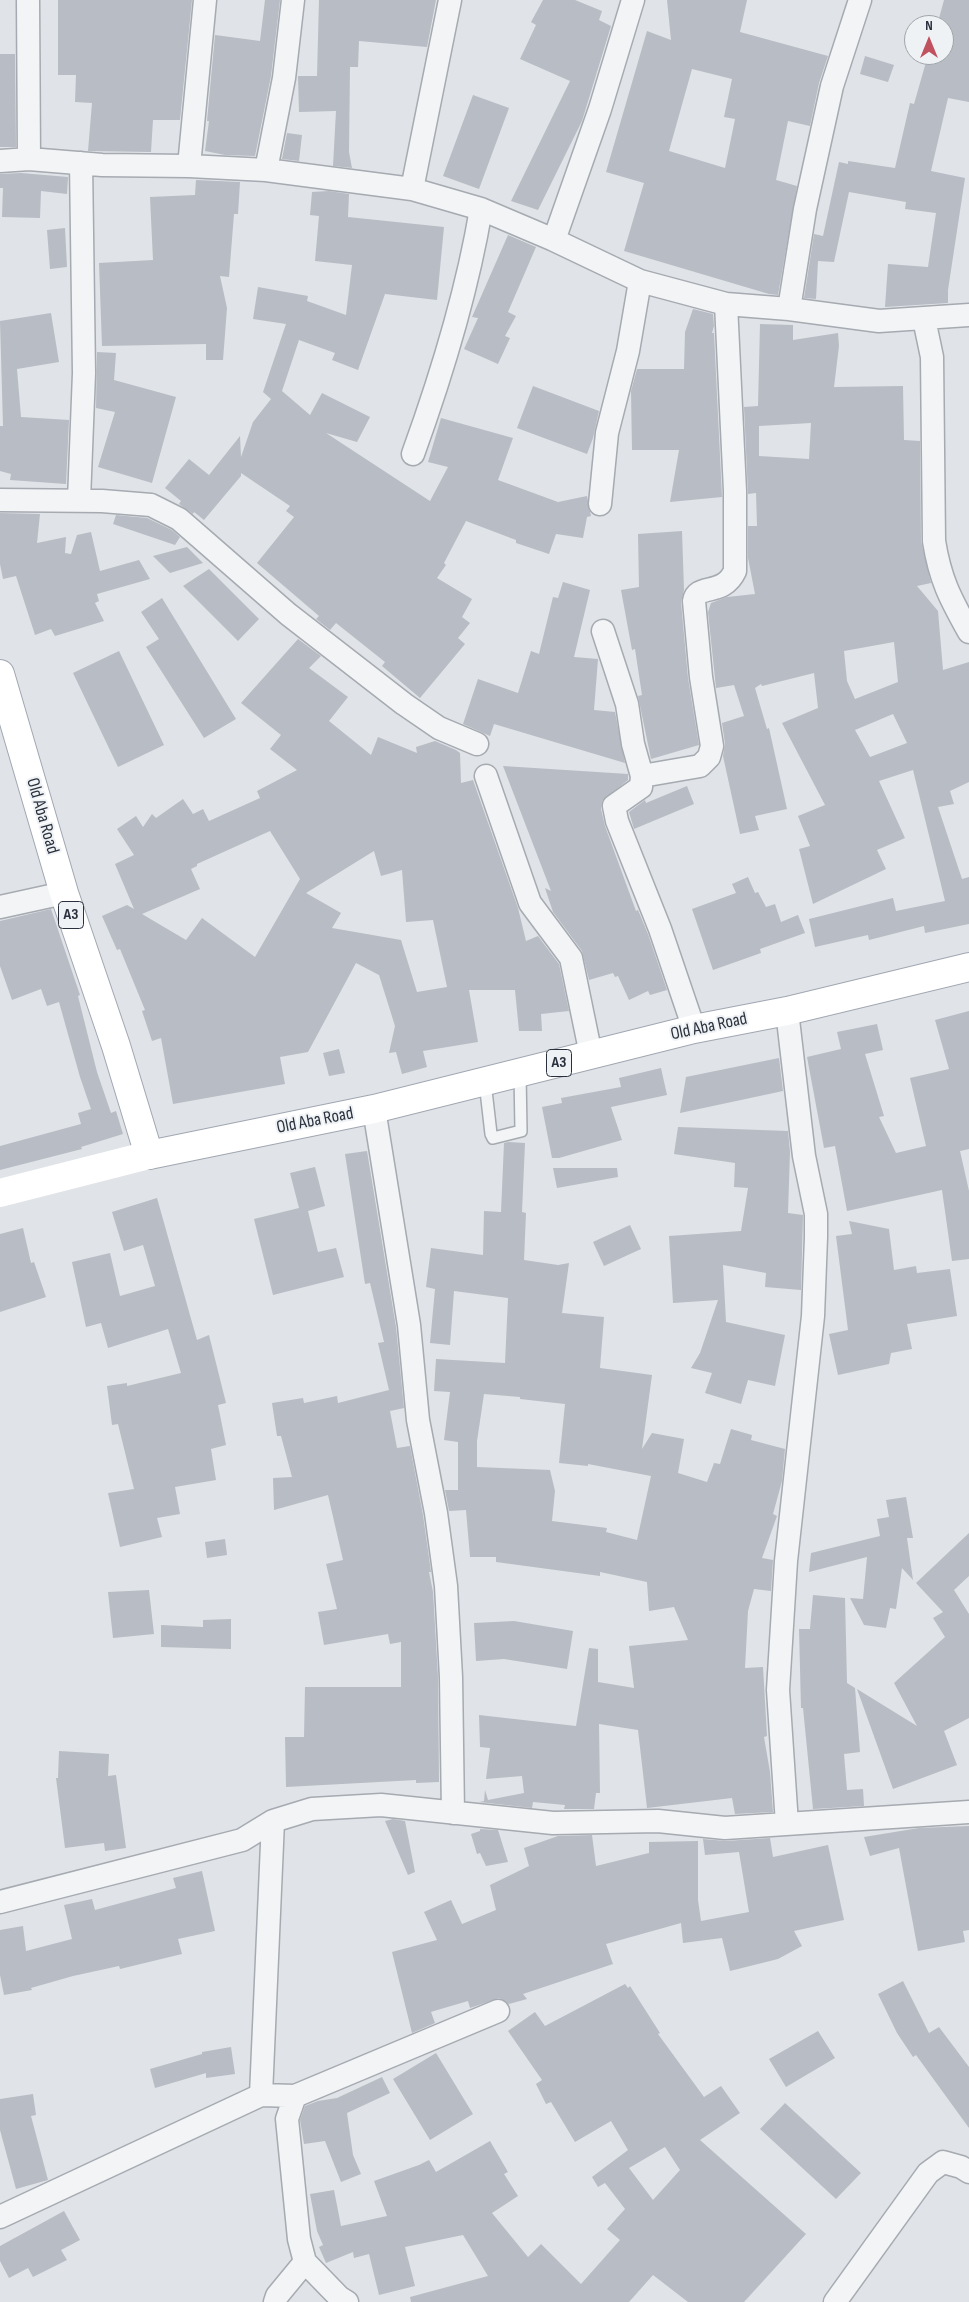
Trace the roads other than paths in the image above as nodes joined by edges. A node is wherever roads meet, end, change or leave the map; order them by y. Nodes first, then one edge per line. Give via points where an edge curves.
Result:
1 (28, 0) edge
2 (204, 0) edge
3 (293, 0) edge
4 (450, 0) edge
5 (633, 0) edge
6 (860, 0) edge
7 (30, 160) junction
8 (0, 161) edge
9 (81, 163) junction
10 (189, 166) junction
11 (266, 170) junction
12 (412, 189) junction
13 (481, 209) junction
14 (554, 240) junction
15 (640, 281) junction
16 (726, 304) junction
17 (789, 309) junction
18 (969, 315) edge
19 (924, 320) junction
20 (413, 454) dead end
21 (0, 500) edge
22 (79, 500) junction
23 (600, 504) dead end
24 (604, 632) dead end
25 (969, 632) edge
26 (0, 674) edge
27 (477, 744) dead end
28 (486, 776) dead end
29 (642, 776) junction
30 (64, 893) junction
31 (0, 907) edge
32 (969, 967) edge
33 (787, 1011) junction
34 (694, 1029) junction
35 (591, 1055) junction
36 (520, 1073) junction
37 (485, 1082) junction
38 (374, 1109) junction
39 (149, 1155) junction
40 (0, 1193) edge
41 (969, 1812) edge
42 (453, 1813) junction
43 (273, 1821) junction
44 (787, 1824) junction
45 (0, 1902) edge
46 (498, 2011) dead end
47 (261, 2095) junction
48 (295, 2096) junction
49 (969, 2172) edge
50 (0, 2217) edge
51 (305, 2262) junction
52 (275, 2302) edge
53 (348, 2302) edge
54 (835, 2302) edge

1 - 7 street
2 - 10 street
3 - 11 street via 284,78
4 - 12 street
5 - 14 street via 600,109
6 - 17 street via 832,86 804,209
7 - 8 street
7 - 9 street
9 - 10 street
9 - 22 street via 84,373
10 - 11 street
11 - 12 street
12 - 13 street
13 - 14 street
13 - 20 street via 472,264 437,387
14 - 15 street
15 - 16 street
15 - 23 street via 628,351 607,433
16 - 17 street
16 - 29 street via 735,571 724,586 698,592 694,601 700,677 712,746 710,757 700,766
17 - 19 street via 878,321
18 - 19 street
19 - 25 street via 932,356 934,540 938,569 947,594
21 - 22 street
22 - 27 street via 151,505 179,519 288,614 404,704 439,728
24 - 29 street via 627,704
26 - 30 main road, Old Aba Road / A3
28 - 35 street via 530,903 571,958
29 - 34 street via 641,787 614,806 617,821 660,929
30 - 31 street
30 - 39 main road, Old Aba Road / A3
32 - 33 main road, Old Aba Road / A3
33 - 34 main road, Old Aba Road / A3
33 - 44 street via 804,1156 816,1214 814,1316 786,1561 778,1690
34 - 35 main road, Old Aba Road / A3
35 - 36 main road, Old Aba Road / A3
36 - 37 main road, Old Aba Road / A3
36 - 37 lane via 522,1131 506,1137 493,1138 491,1134
37 - 38 main road, Old Aba Road / A3
38 - 39 main road, Old Aba Road / A3
38 - 42 street via 409,1324 418,1420 446,1586
39 - 40 main road
41 - 44 street
42 - 43 street via 381,1805 312,1808
42 - 44 street via 553,1823 658,1821 725,1828
43 - 45 street via 242,1840
43 - 47 street
46 - 48 street
47 - 48 street
47 - 50 street
48 - 51 street via 287,2118 299,2239
49 - 54 street via 943,2162 928,2173
51 - 52 street
51 - 53 street

